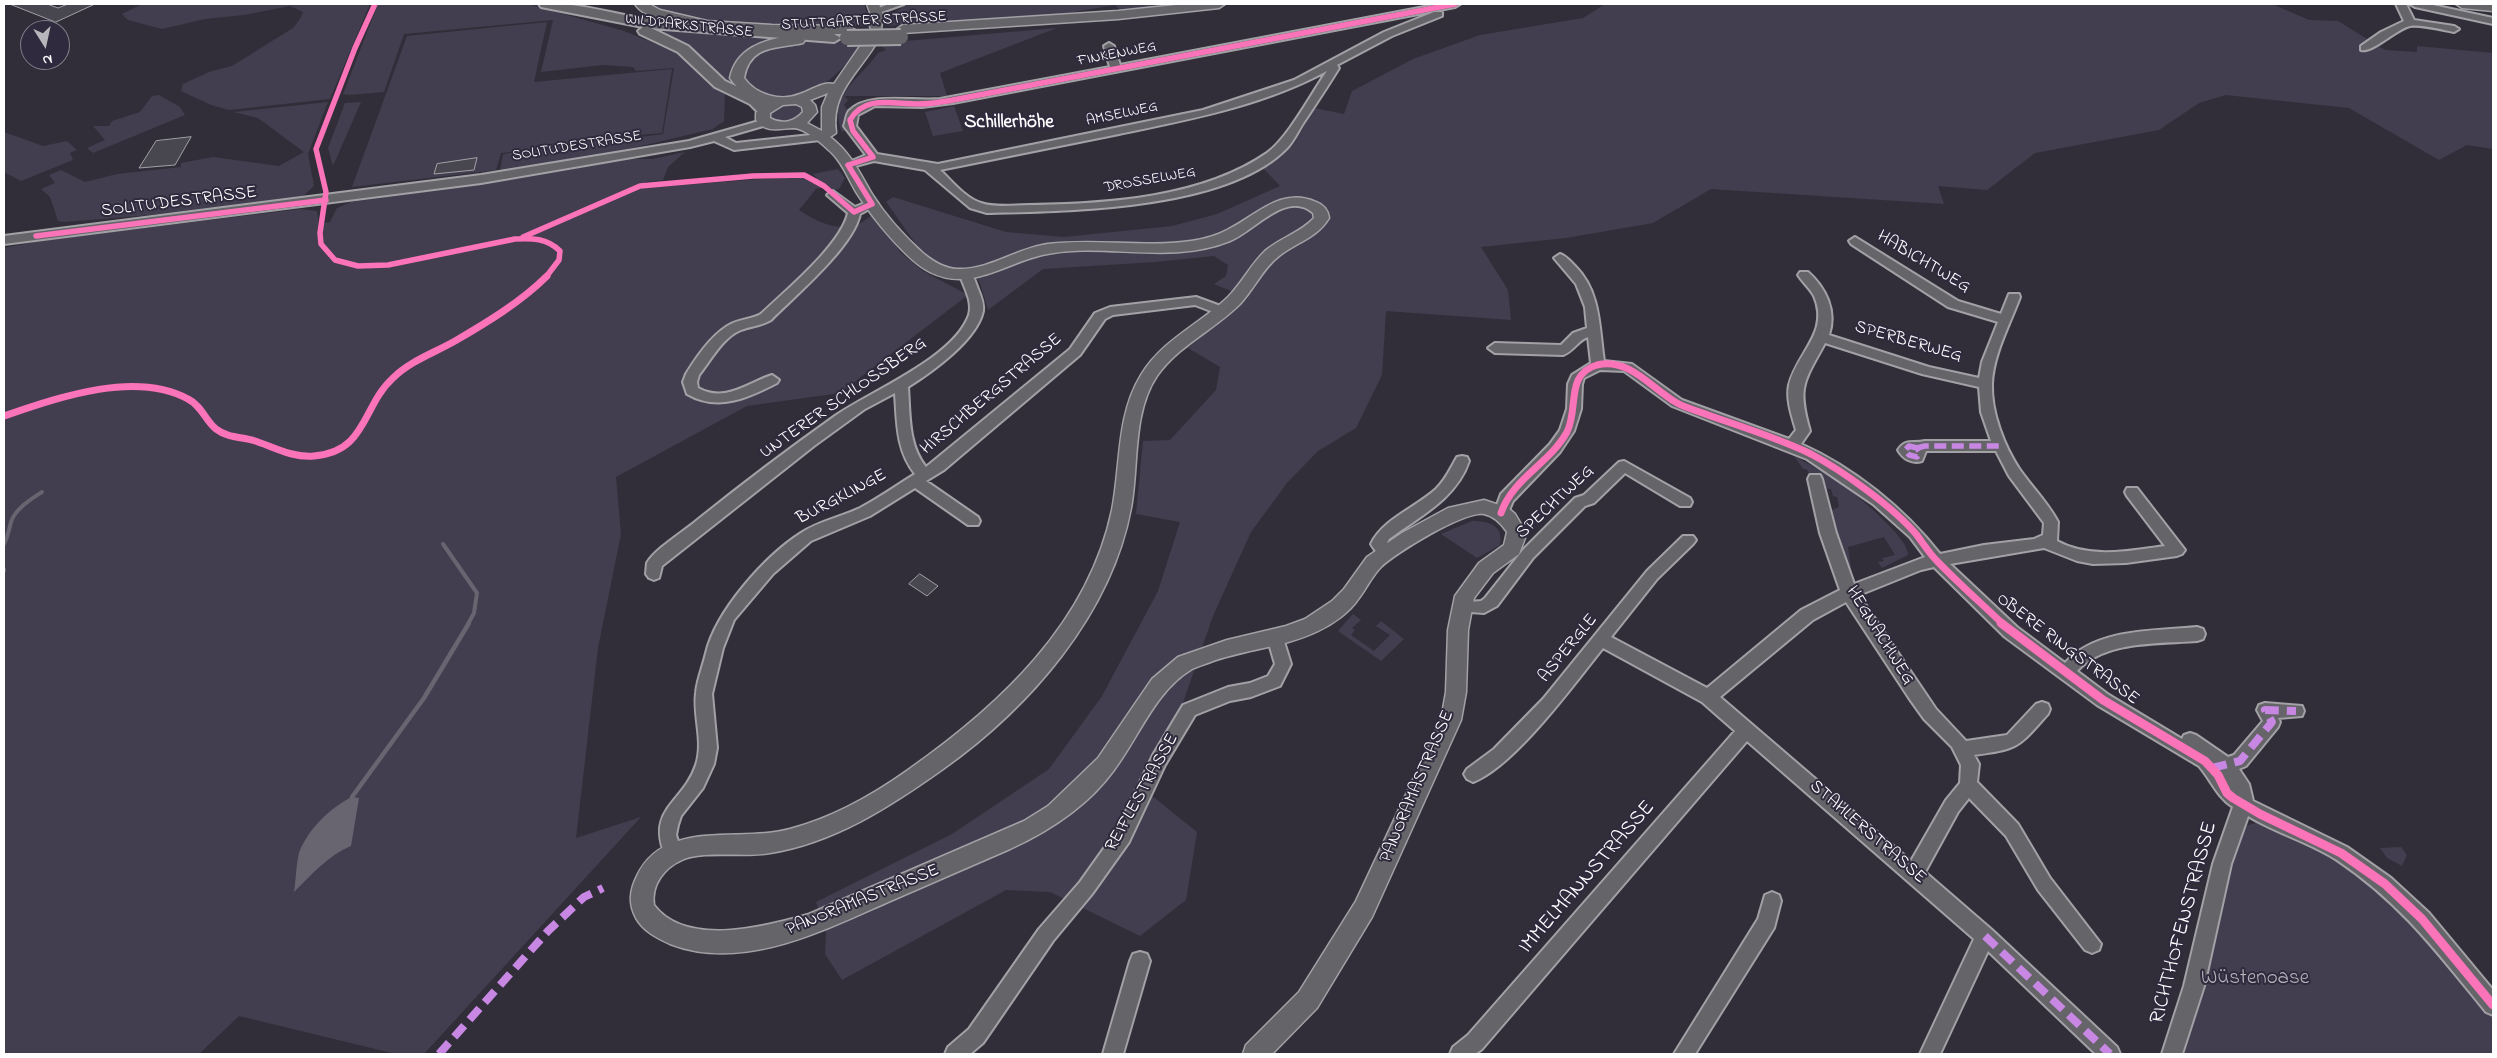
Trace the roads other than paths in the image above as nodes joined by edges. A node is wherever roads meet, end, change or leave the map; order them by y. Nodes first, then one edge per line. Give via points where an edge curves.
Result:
1 (546, 4) edge
2 (578, 4) edge
3 (641, 4) edge
4 (899, 4) edge
5 (1220, 4) edge
6 (1455, 4) edge
7 (2401, 4) edge
8 (2415, 4) edge
9 (2462, 4) edge
10 (876, 6) edge
11 (1439, 7) junction
12 (2493, 7) edge
13 (605, 18) junction
14 (1374, 19) junction
15 (2493, 21) edge
16 (685, 22) junction
17 (2410, 22) junction
18 (876, 26) dead end
19 (2454, 28) dead end
20 (902, 33) joint
21 (1388, 34) junction
22 (843, 36) junction
23 (870, 42) dead end
24 (1109, 46) dead end
25 (2365, 48) dead end
26 (1330, 66) junction
27 (1116, 70) junction
28 (846, 75) junction
29 (806, 108) junction
30 (769, 112) junction
31 (795, 124) junction
32 (825, 135) junction
33 (718, 138) junction
34 (873, 157) junction
35 (845, 159) junction
36 (929, 167) junction
37 (833, 195) dead end
38 (872, 204) junction
39 (854, 212) junction
40 (4, 240) edge
41 (1855, 241) dead end
42 (1560, 258) dead end
43 (966, 275) junction
44 (1804, 275) dead end
45 (2014, 297) dead end
46 (1224, 309) junction
47 (2004, 319) junction
48 (1594, 333) junction
49 (1822, 337) junction
50 (1495, 348) dead end
51 (1598, 365) junction
52 (772, 380) dead end
53 (1985, 384) junction
54 (901, 385) junction
55 (1792, 446) junction
56 (2000, 446) junction
57 (1917, 448) dead end
58 (1462, 461) dead end
59 (920, 478) junction
60 (1815, 479) dead end
61 (2132, 492) dead end
62 (1685, 502) dead end
63 (1501, 513) junction
64 (973, 521) dead end
65 (1688, 540) dead end
66 (2045, 542) junction
67 (1387, 552) junction
68 (1936, 560) junction
69 (654, 574) dead end
70 (1849, 593) junction
71 (1462, 607) junction
72 (2197, 634) dead end
73 (1275, 637) junction
74 (1602, 640) junction
75 (2066, 672) junction
76 (1708, 697) junction
77 (2042, 708) dead end
78 (2296, 711) dead end
79 (1747, 729) junction
80 (1964, 749) junction
81 (2220, 767) junction
82 (1473, 774) dead end
83 (1968, 785) junction
84 (2243, 803) junction
85 (673, 853) junction
86 (1914, 874) junction
87 (1772, 901) dead end
88 (1985, 936) junction
89 (2092, 944) dead end
90 (1140, 961) dead end
91 (2493, 1005) edge
92 (955, 1054) edge
93 (1113, 1054) edge
94 (1255, 1054) edge
95 (1460, 1054) edge
96 (1684, 1054) edge
97 (1930, 1054) edge
98 (2110, 1054) edge
99 (2172, 1054) edge

1 - 13 highway, WILDPARKSTRASSE
2 - 16 highway, WILDPARKSTRASSE
3 - 16 main road via 649,11
4 - 10 street
5 - 20 main road, STUTTGARTER STRASSE via 1010,26
6 - 11 street
7 - 17 street
8 - 15 street
9 - 12 main road
10 - 18 main road
11 - 14 street, FINKENWEG
11 - 21 street, AMSELWEG via 1445,12
13 - 22 highway, WILDPARKSTRASSE via 715,31
13 - 30 highway via 672,42 720,84 756,101
14 - 21 street
14 - 27 street, FINKENWEG
16 - 22 main road, WILDPARKSTRASSE
17 - 19 street
17 - 25 street via 2384,34
20 - 22 main road, STUTTGARTER STRASSE, bridge
21 - 26 street, AMSELWEG
22 - 30 main road, STUTTGARTER STRASSE via 777,42 743,60 737,75 742,86
23 - 28 main road
24 - 27 street
26 - 36 street, AMSELWEG via 1289,86 1205,113
26 - 36 street, DROSSELWEG via 1334,68 1279,149 1244,172 1202,188 1116,204 986,208 974,206
27 - 34 street, FINKENWEG via 937,103 869,104 853,114 850,126
28 - 29 main road
28 - 32 main road via 829,103
29 - 30 main road
29 - 31 main road
29 - 32 main road, PANORAMASTRASSE via 810,119
30 - 31 main road via 777,126
30 - 33 street, SOLITUDESTRASSE
31 - 32 main road, PANORAMASTRASSE
32 - 33 street via 734,147
32 - 35 main road, PANORAMASTRASSE
33 - 40 street, SOLITUDESTRASSE via 482,179
34 - 35 street, AMSELWEG
34 - 36 street, AMSELWEG
35 - 38 main road, PANORAMASTRASSE
37 - 39 street
38 - 39 street
38 - 43 main road, PANORAMASTRASSE via 925,264 946,274
39 - 52 street via 851,227 805,280 766,317 724,334 690,382 692,392 700,398 712,399 744,394
41 - 47 street, HABICHTWEG via 1939,297 1966,309
42 - 48 street via 1576,273 1587,292 1594,314
43 - 46 main road, PANORAMASTRASSE via 1044,250 1164,248 1219,240 1243,230 1282,203 1302,202 1318,209 1321,222 1270,255 1243,291
43 - 54 street, UNTERER SCHLOSSBERG via 976,298 974,317 961,336 938,358
44 - 49 street via 1813,282 1822,298
45 - 47 street
46 - 59 street, HIRSCHBERGSTRASSE via 1196,301 1110,311 1100,316 1075,352 939,466
46 - 85 main road, PANORAMASTRASSE via 1162,358 1144,382 1135,401 1120,518 1092,591 1065,637 1003,706 926,769 889,794 840,820 778,842 697,846
47 - 53 street
48 - 50 street via 1576,336 1563,350
48 - 51 street
49 - 53 street, SPERBERWEG via 1912,366
49 - 55 street via 1796,387 1802,431
51 - 55 street, OBERE RINGSTRASSE via 1631,369 1678,403
51 - 63 street via 1579,375 1567,431 1556,448 1506,498
53 - 56 street via 1988,412
54 - 59 street, HIRSCHBERGSTRASSE via 906,443
54 - 69 street, UNTERER SCHLOSSBERG via 880,394 790,457 655,564
55 - 68 street, OBERE RINGSTRASSE via 1825,463 1878,500 1915,533
56 - 57 street
56 - 66 street via 2014,472 2050,522 2052,534
58 - 67 street via 1461,470 1451,485 1383,535 1379,544
59 - 64 street, HIRSCHBERGSTRASSE
59 - 85 street, BURGKLINGE via 865,512 806,538 768,570 728,617 715,648 704,694 708,738 705,764 697,783 674,812 667,836
60 - 70 street, HEGNACHWEG via 1828,533
61 - 66 street via 2177,550 2103,560 2078,557
62 - 71 street, SPECHTWEG via 1624,466 1589,499 1580,502 1528,554 1491,602 1484,607
63 - 67 main road, PANORAMASTRASSE via 1484,508 1463,510
63 - 71 main road, PANORAMASTRASSE via 1513,524 1515,544 1472,584
65 - 74 street, ASPERGLE via 1652,575
66 - 68 street
67 - 73 main road, PANORAMASTRASSE via 1374,562 1351,595 1326,617 1301,630
68 - 70 street
68 - 75 street, OBERE RINGSTRASSE via 2011,632
70 - 76 street via 1807,615
70 - 80 street, HEGNACHWEG via 1925,707
71 - 94 main road, PANORAMASTRASSE via 1451,720 1419,791 1364,909 1308,1000
72 - 75 street via 2121,641 2082,655
73 - 85 main road, PANORAMASTRASSE via 1185,663 1159,685 1106,765 1056,813 1032,828 811,924 780,935 725,942 674,934 648,916 642,903 642,888 648,876
73 - 92 street, REIFLESTRASSE via 1283,664 1274,681 1228,694 1189,710 1159,760 1123,836 1086,888 1046,935 976,1036
74 - 76 street, STAHLERSTRASSE
74 - 82 street, ASPERGLE via 1549,704 1500,754
75 - 81 street, OBERE RINGSTRASSE via 2103,700
76 - 79 street, STAHLERSTRASSE
77 - 80 street via 2018,737 2000,745
78 - 81 street via 2266,710 2272,722 2240,762
79 - 86 street, STAHLERSTRASSE
79 - 95 street, IMMELMANNSTRASSE via 1475,1042
80 - 83 street via 1970,764
81 - 84 street, OBERE RINGSTRASSE via 2227,793
83 - 86 street via 1952,806
83 - 89 street via 2012,830 2044,884
84 - 91 street, OBERE RINGSTRASSE via 2346,856 2385,884 2422,919
84 - 99 street, RICHTHOFENSTRASSE via 2222,864 2194,986
86 - 88 street, STAHLERSTRASSE
87 - 96 street via 1767,922
88 - 97 street
88 - 98 street, STAHLERSTRASSE
90 - 93 street

